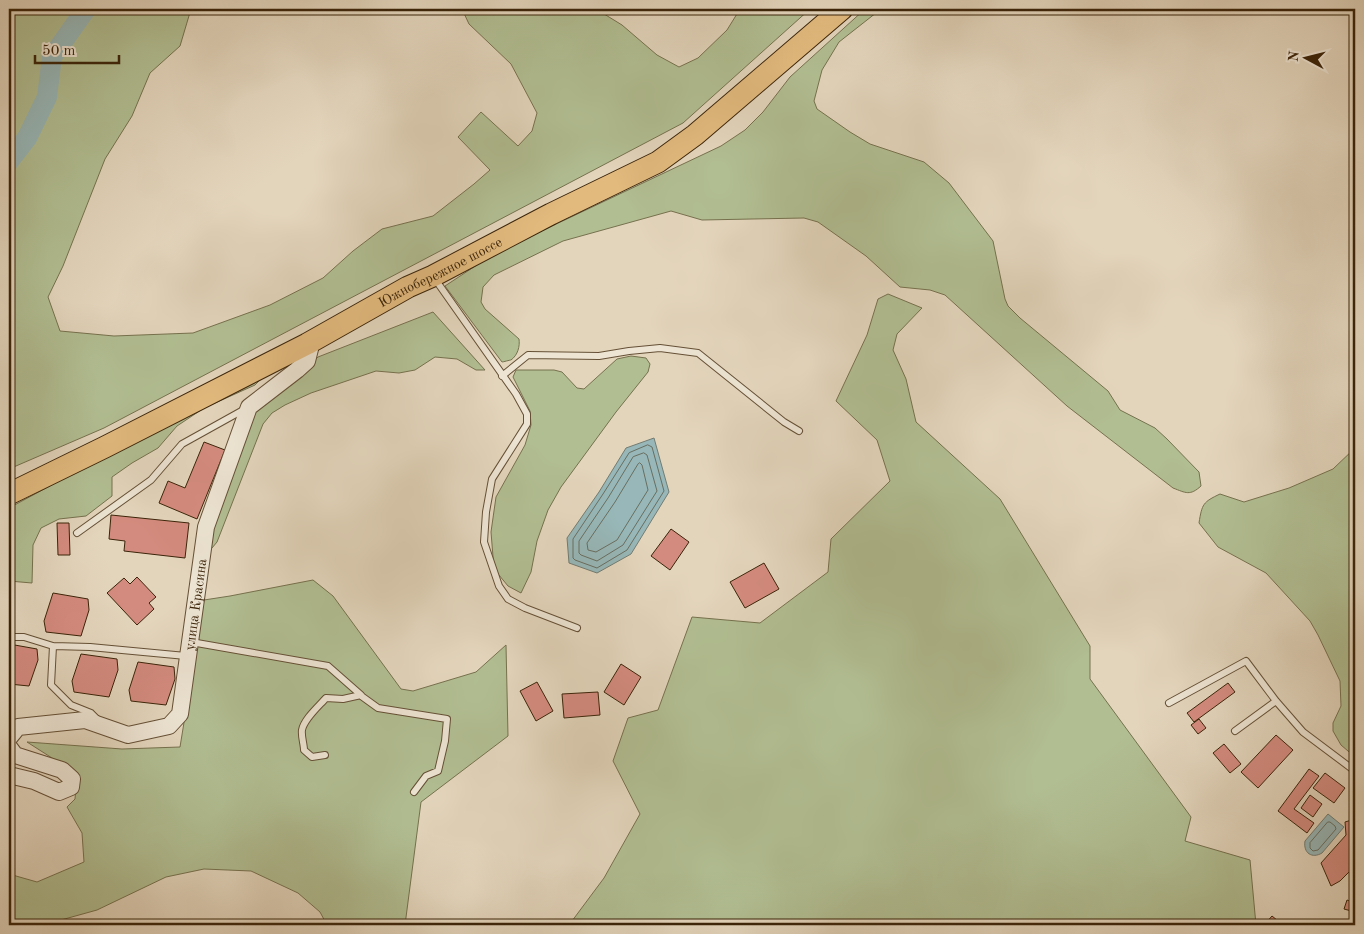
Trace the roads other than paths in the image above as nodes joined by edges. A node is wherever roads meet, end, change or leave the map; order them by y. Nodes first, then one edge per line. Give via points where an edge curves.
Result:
1 (826, 9) edge
2 (842, 9) edge
3 (550, 209) junction
4 (432, 276) junction
5 (306, 337) junction
6 (502, 376) junction
7 (249, 407) junction
8 (800, 431) dead end
9 (9, 486) edge
10 (9, 494) edge
11 (77, 533) dead end
12 (577, 628) dead end
13 (9, 637) edge
14 (53, 646) junction
15 (189, 649) junction
16 (360, 695) junction
17 (1276, 701) junction
18 (1169, 704) dead end
19 (107, 728) junction
20 (1236, 730) dead end
21 (9, 738) edge
22 (9, 747) edge
23 (325, 755) dead end
24 (1355, 770) edge
25 (9, 775) edge
26 (414, 792) dead end

1 - 3 highway, Южнобережное шоссе via 692,123 655,149
2 - 3 highway, Южнобережное шоссе via 695,135 658,162
3 - 4 highway, Южнобережное шоссе
3 - 5 highway, Южнобережное шоссе
4 - 5 highway, Южнобережное шоссе
4 - 6 lane
5 - 7 street via 310,350 307,361
5 - 9 highway, Южнобережное шоссе
5 - 10 highway, Южнобережное шоссе via 114,442
6 - 8 lane via 528,355 598,356 660,348 698,353 784,422
6 - 12 lane via 527,414 526,424 492,479 484,542 499,586 508,599
7 - 11 lane via 182,444 151,480
7 - 15 street, улица Красина via 206,526
13 - 14 lane via 24,637
14 - 15 lane
14 - 19 lane via 51,685 71,705 91,712
15 - 16 lane via 328,666
15 - 19 street, улица Красина via 180,714 169,726 128,735
16 - 23 lane via 326,698 305,723 302,730 304,750 312,757
16 - 26 lane via 378,708 447,719 438,771 426,776
17 - 18 lane via 1246,661
17 - 20 lane
17 - 24 lane via 1303,732
19 - 21 street, улица Красина via 85,720 55,723 18,727
22 - 25 street via 15,755 62,770 72,780 71,787 60,792

